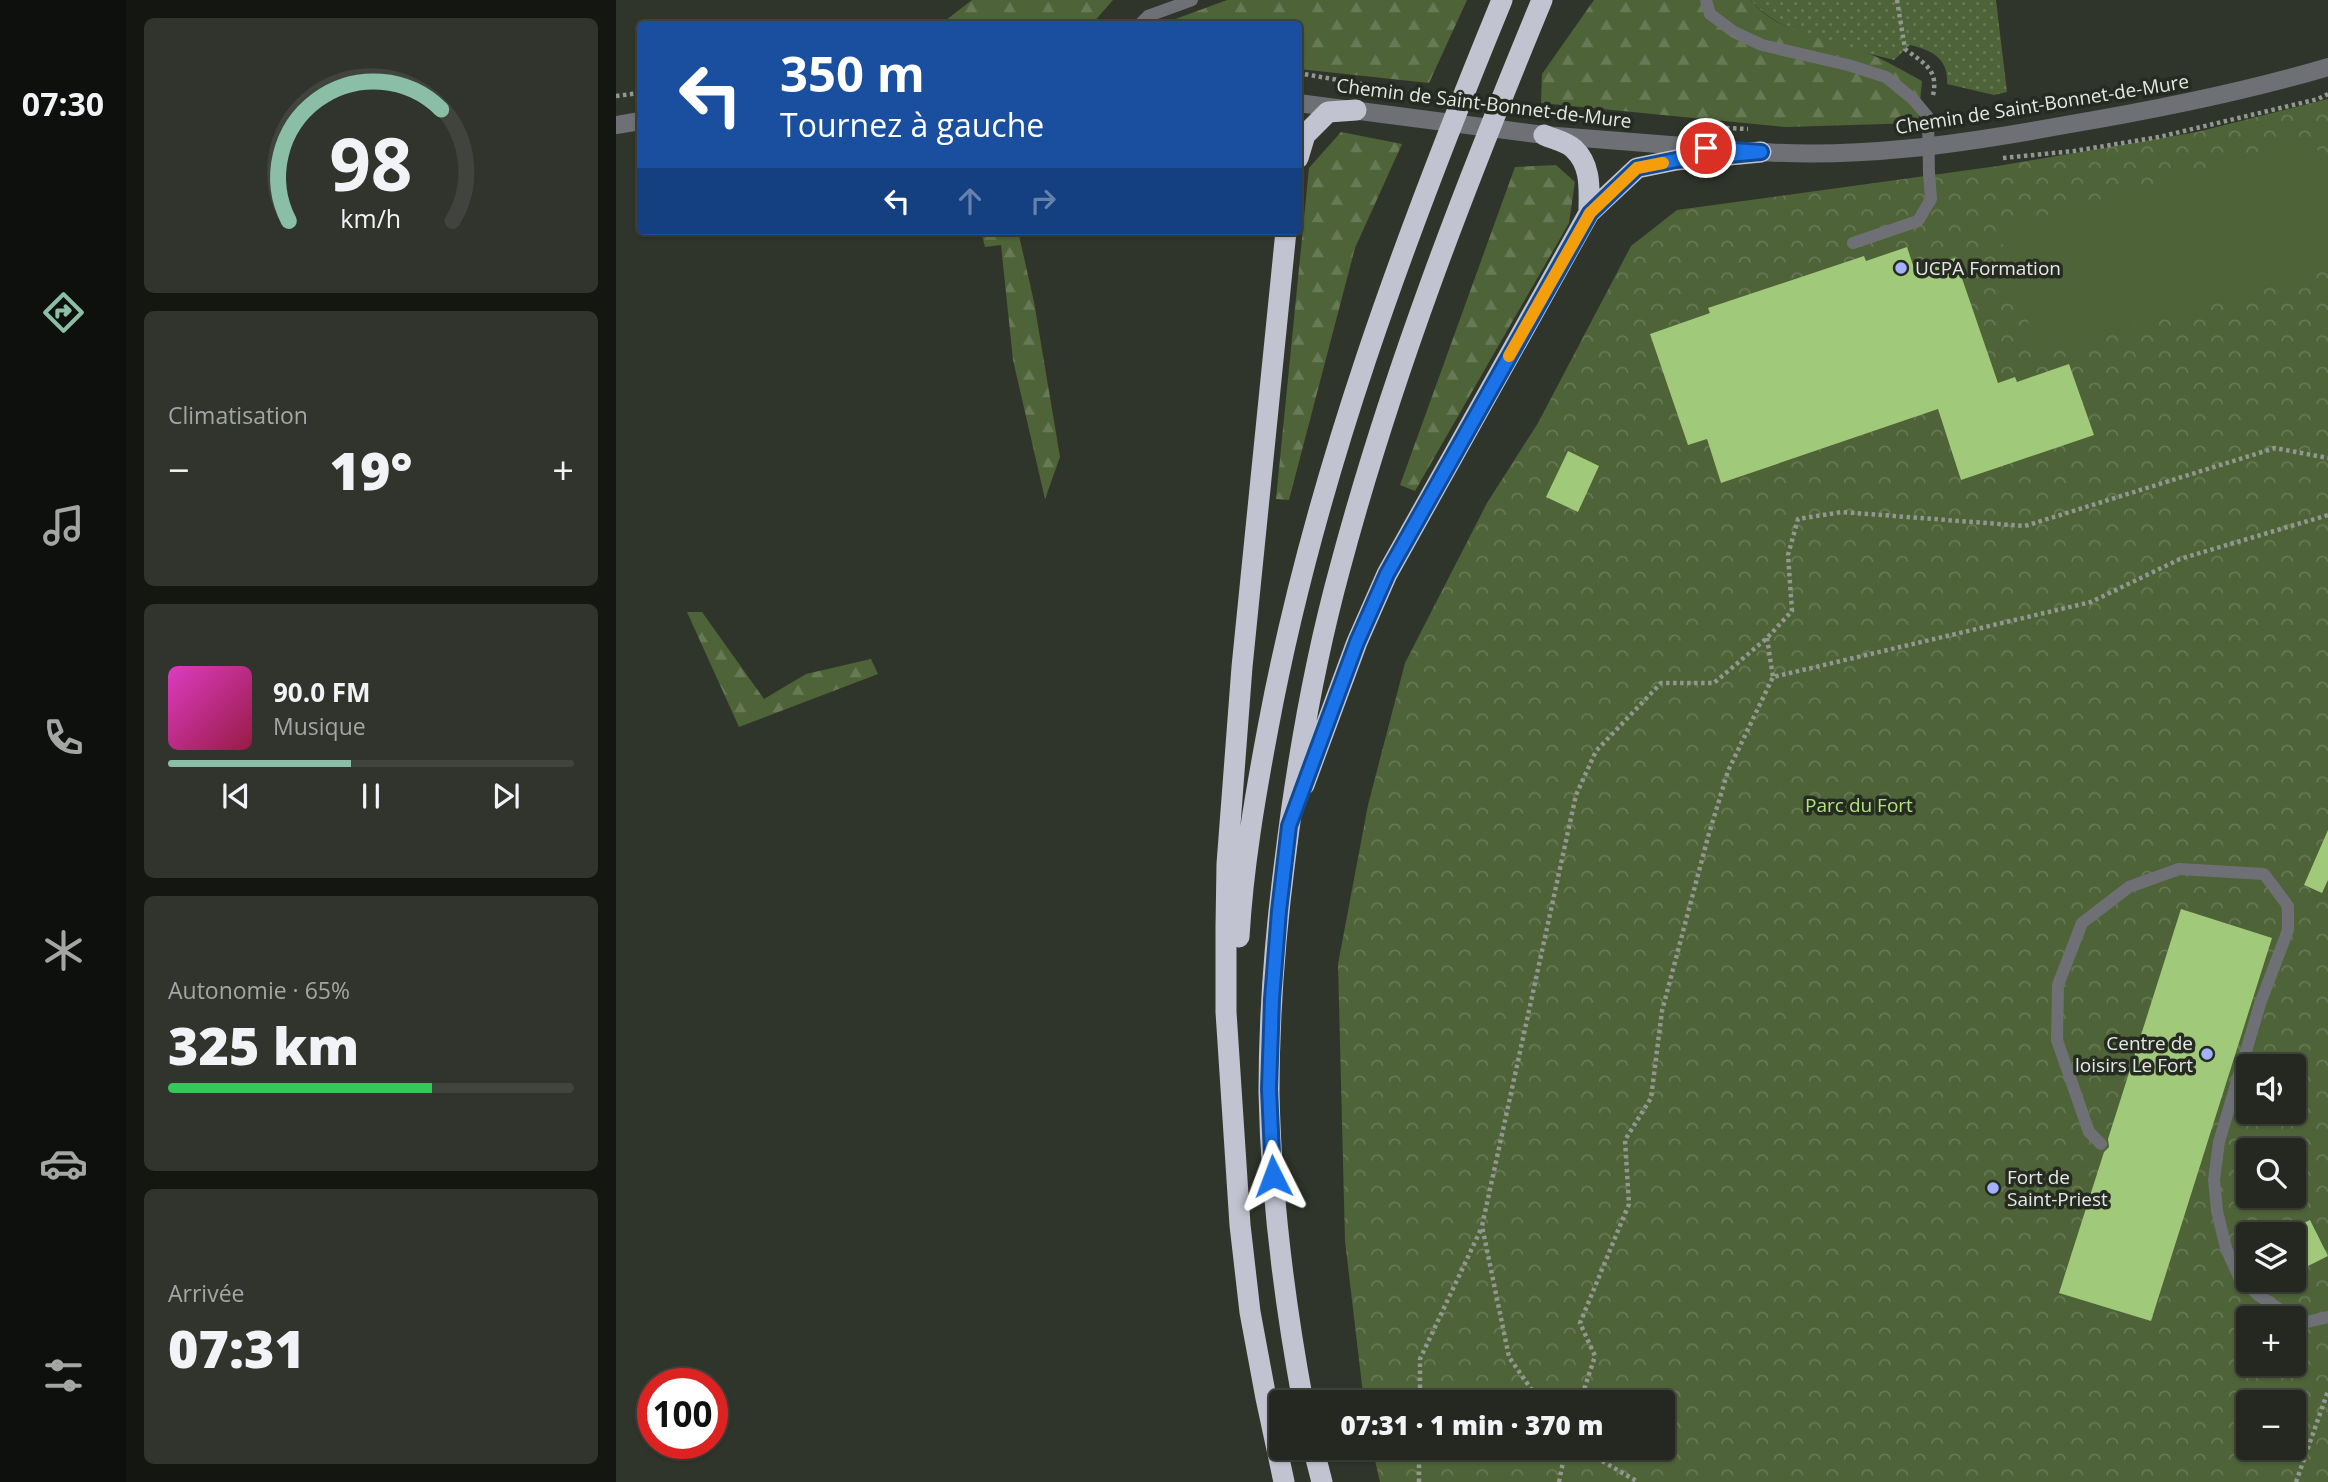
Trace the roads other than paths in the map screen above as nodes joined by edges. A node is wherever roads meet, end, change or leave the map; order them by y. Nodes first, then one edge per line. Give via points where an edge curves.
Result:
1 (1192, 0) edge
2 (1502, 0) edge
3 (1542, 0) edge
4 (1706, 0) edge
5 (1143, 21) edge
6 (2328, 67) edge
7 (1302, 103) edge
8 (1356, 110) junction
9 (637, 122) edge
10 (616, 125) edge
11 (1544, 135) junction
12 (1302, 145) edge
13 (1927, 147) junction
14 (1761, 152) junction
15 (1590, 213) junction
16 (1286, 235) edge
17 (1853, 243) dead end
18 (1289, 826) junction
19 (1234, 1135) junction
20 (2101, 1144) dead end
21 (2328, 1317) edge
22 (1301, 1390) edge
23 (1316, 1460) edge
24 (1284, 1482) edge
25 (1322, 1482) edge

1 - 5 lane
2 - 19 highway via 1372,337 1304,560 1260,768 1240,919
3 - 18 highway via 1408,343 1371,456 1316,668
4 - 13 lane via 1710,14 1762,46 1885,77 1928,117
6 - 13 street, Chemin de Saint-Bonnet-de-Mure via 2192,102
7 - 8 street, Chemin de Saint-Bonnet-de-Mure
8 - 11 street, Chemin de Saint-Bonnet-de-Mure
8 - 12 highway via 1328,112 1305,135
9 - 10 street
11 - 14 street, Chemin de Saint-Bonnet-de-Mure
11 - 15 highway via 1573,148 1583,161 1589,174
13 - 14 street, Chemin de Saint-Bonnet-de-Mure
13 - 17 lane via 1931,199 1918,221
14 - 15 highway via 1637,168
15 - 18 highway via 1387,574
16 - 19 highway via 1227,864 1226,1012
18 - 22 highway via 1272,999 1269,1089 1278,1242
19 - 24 highway via 1250,1312
20 - 21 lane via 2089,1132 2057,1040 2058,985 2082,923 2129,887 2179,869 2264,874 2288,906 2288,930 2260,1004 2219,1142 2214,1180 2217,1211 2239,1277 2284,1312 2308,1322
23 - 25 highway

